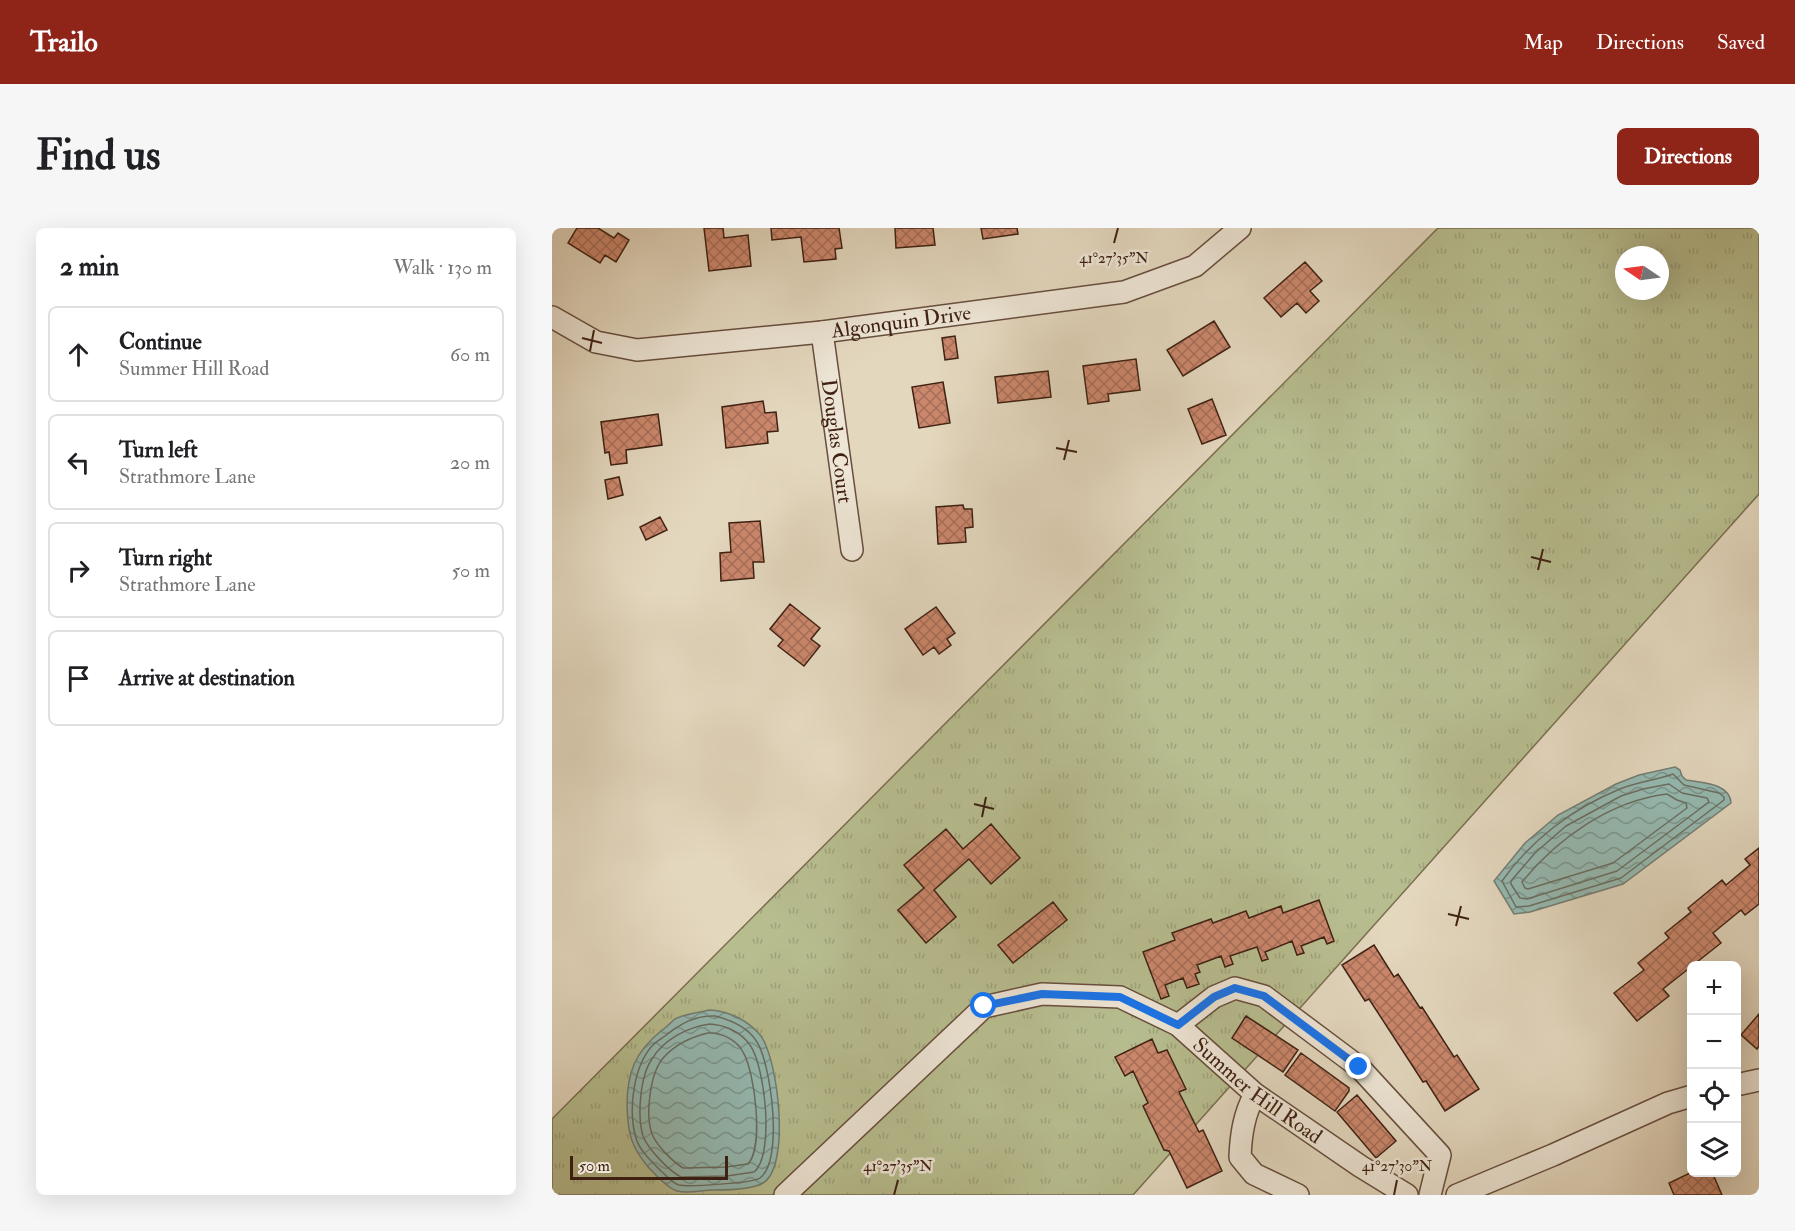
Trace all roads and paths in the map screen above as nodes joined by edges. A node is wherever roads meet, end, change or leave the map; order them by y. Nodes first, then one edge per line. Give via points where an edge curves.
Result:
1 (1240, 228) edge
2 (552, 317) edge
3 (822, 332) junction
4 (852, 550) dead end
5 (1178, 1025) junction
6 (1759, 1080) edge
7 (1741, 1083) edge
8 (1255, 1094) junction
9 (1687, 1097) edge
10 (785, 1195) edge
11 (1298, 1195) edge
12 (1407, 1195) edge
13 (1430, 1195) edge
14 (1457, 1195) edge

1 - 3 street, Algonquin Drive via 1195,266 1124,292
2 - 3 street, Algonquin Drive via 596,342 637,350
3 - 4 street, Douglas Court
5 - 8 street, Summer Hill Road
5 - 10 street, Summer Hill Road via 1120,997 1042,994 984,1006
5 - 13 street via 1214,997 1235,988 1264,996 1359,1067 1440,1155
6 - 7 street
8 - 11 street via 1246,1109 1240,1157 1254,1173
8 - 12 street, Summer Hill Road
9 - 14 street

